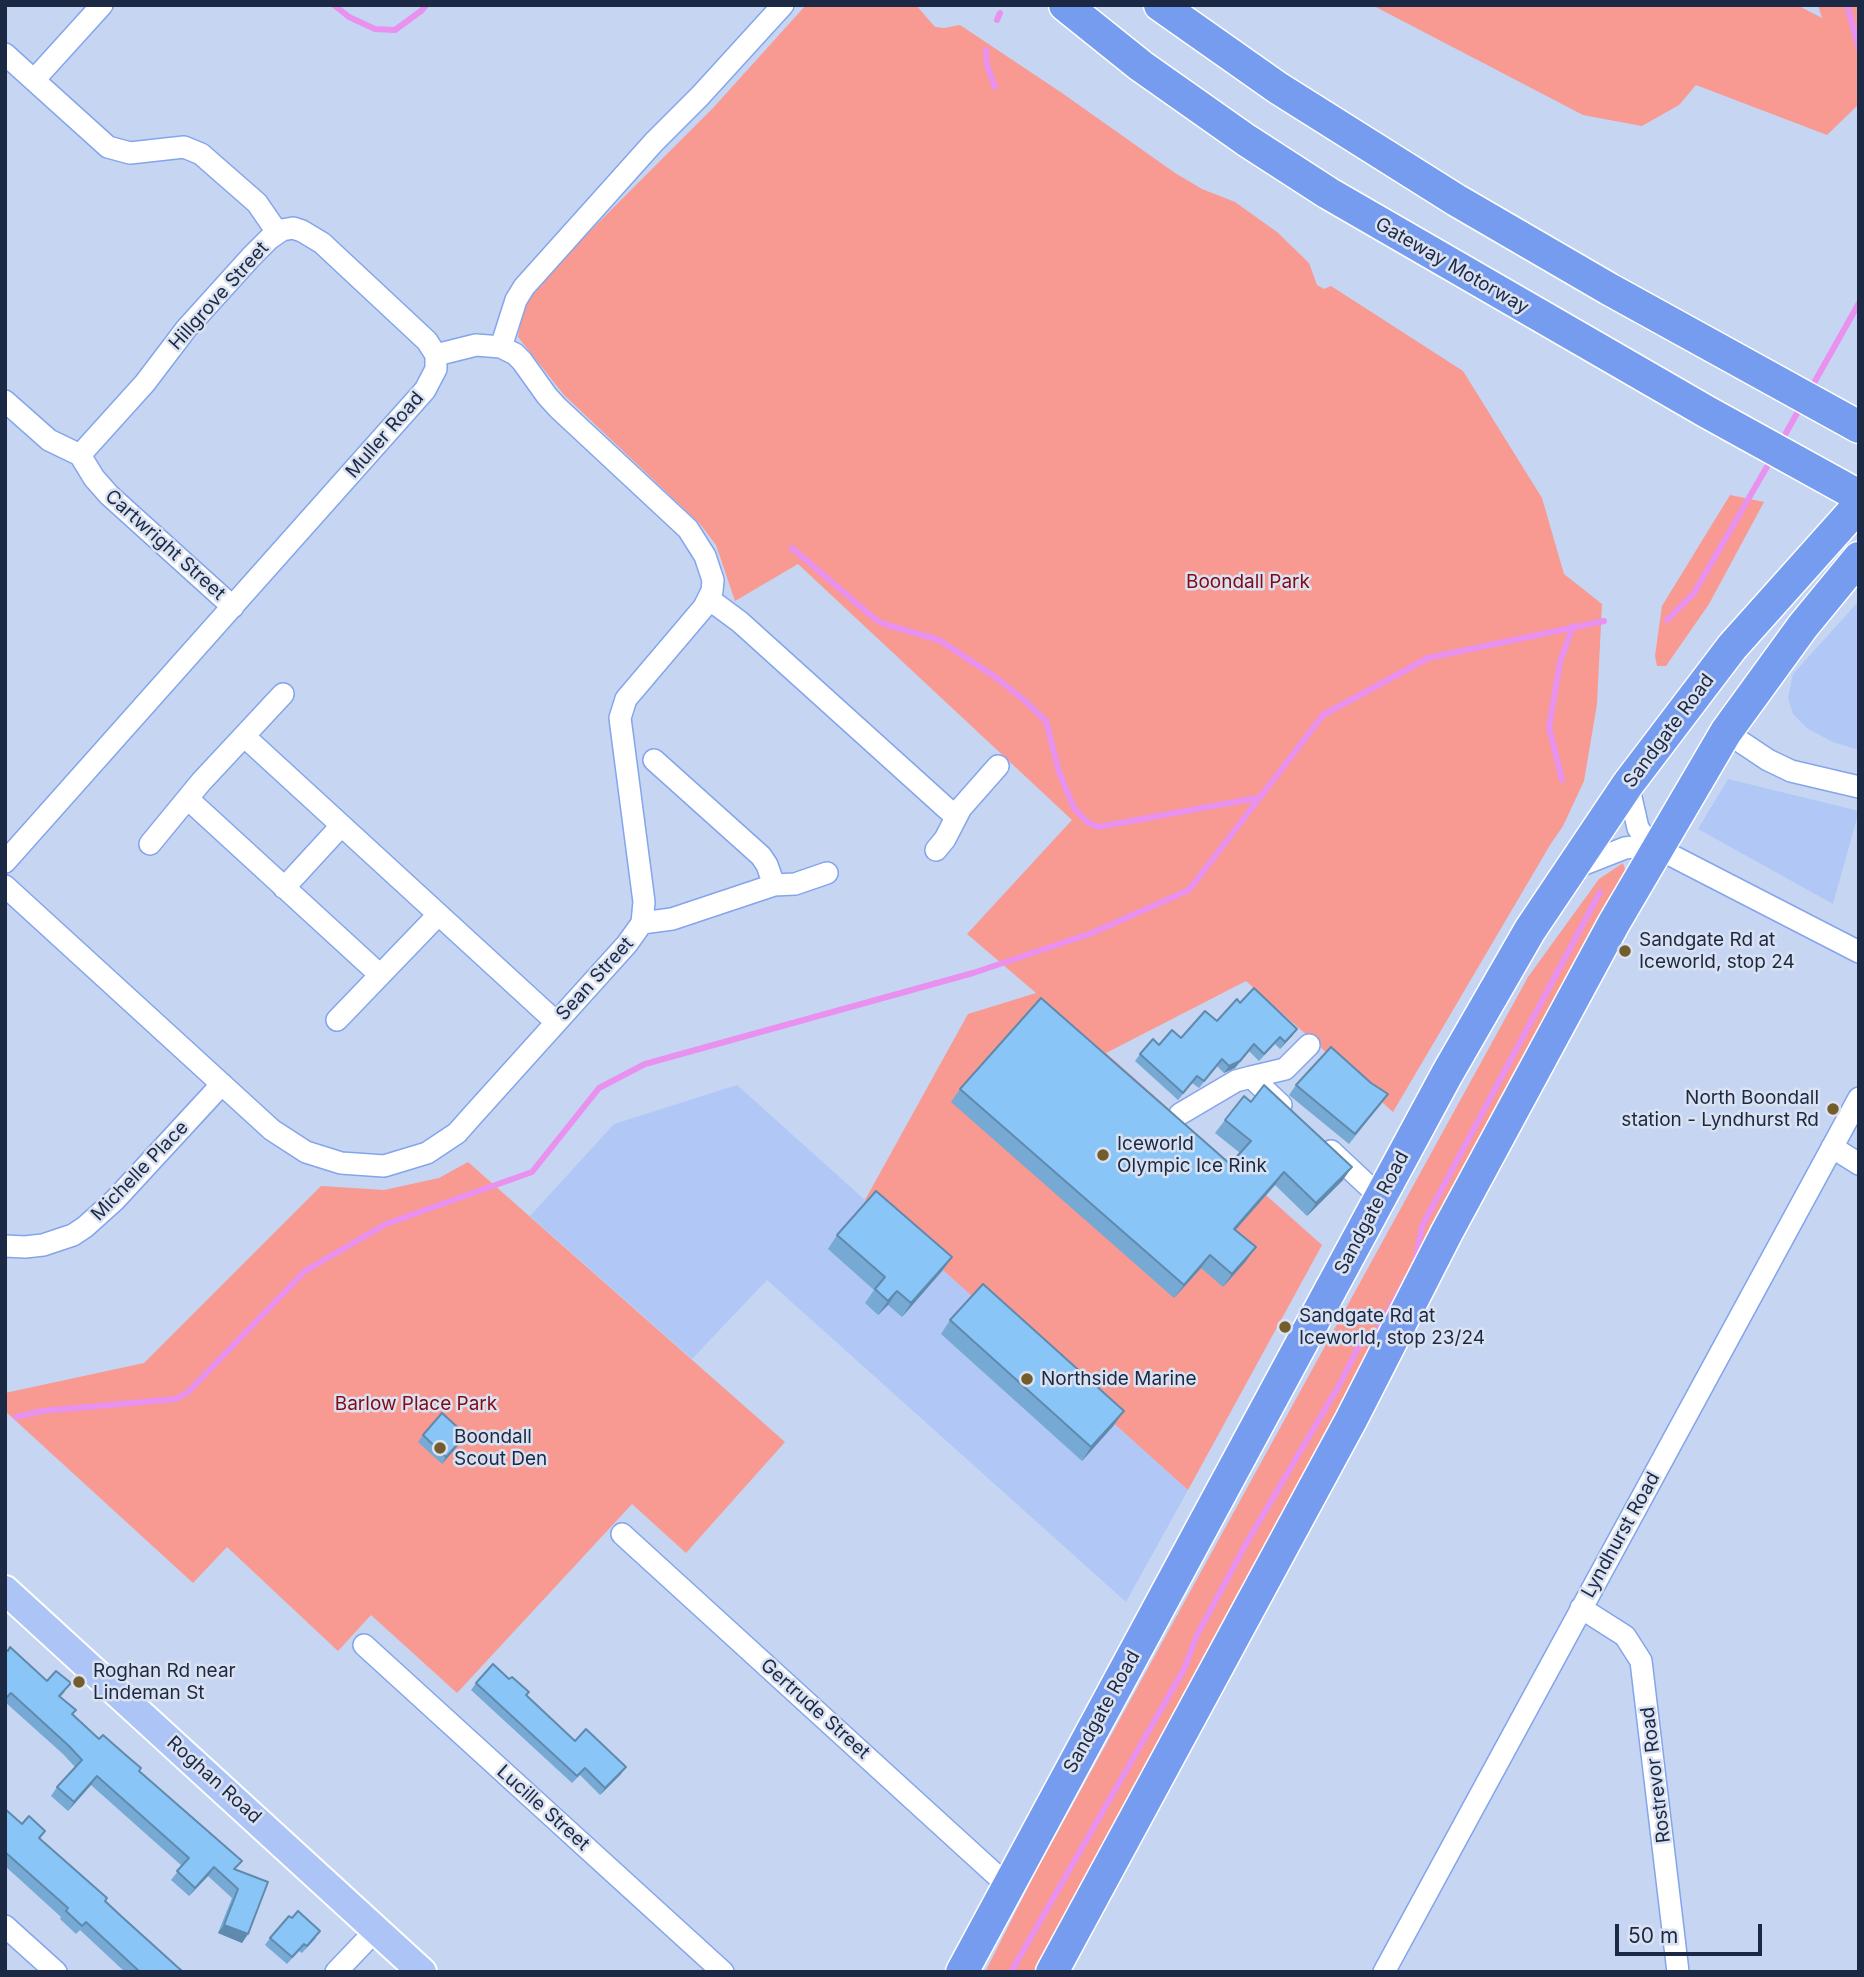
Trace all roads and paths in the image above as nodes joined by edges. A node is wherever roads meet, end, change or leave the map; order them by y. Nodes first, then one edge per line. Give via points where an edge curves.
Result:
1 (102, 5) edge
2 (783, 5) edge
3 (1065, 5) edge
4 (1160, 5) edge
5 (5, 54) edge
6 (34, 80) junction
7 (277, 232) junction
8 (501, 347) junction
9 (436, 355) junction
10 (5, 401) edge
11 (1859, 428) edge
12 (79, 455) junction
13 (1859, 496) edge
14 (1859, 505) edge
15 (1859, 558) edge
16 (709, 599) junction
17 (233, 607) junction
18 (283, 694) dead end
19 (1726, 732) junction
20 (244, 736) junction
21 (654, 760) dead end
22 (998, 766) dead end
23 (1628, 784) junction
24 (1859, 787) edge
25 (188, 799) junction
26 (956, 817) junction
27 (341, 826) junction
28 (150, 844) dead end
29 (1657, 848) junction
30 (936, 850) dead end
31 (5, 862) edge
32 (1568, 871) junction
33 (827, 873) dead end
34 (774, 885) junction
35 (5, 886) edge
36 (284, 888) junction
37 (439, 915) junction
38 (642, 923) junction
39 (1859, 952) edge
40 (379, 974) junction
41 (337, 1020) dead end
42 (556, 1022) junction
43 (1309, 1045) dead end
44 (1251, 1077) junction
45 (222, 1084) junction
46 (1859, 1098) edge
47 (1180, 1114) dead end
48 (1292, 1115) edge
49 (1312, 1134) edge
50 (1832, 1147) junction
51 (1859, 1164) edge
52 (1380, 1197) junction
53 (5, 1246) edge
54 (622, 1534) dead end
55 (5, 1590) edge
56 (1581, 1608) junction
57 (363, 1645) dead end
58 (1007, 1885) junction
59 (5, 1926) edge
60 (376, 1930) junction
61 (56, 1972) edge
62 (336, 1972) edge
63 (422, 1972) edge
64 (723, 1972) edge
65 (962, 1972) edge
66 (1052, 1972) edge
67 (1384, 1972) edge
68 (1678, 1972) edge

1 - 6 street
2 - 8 street via 524,287
3 - 13 highway, Gateway Motorway via 1141,66 1328,193
4 - 11 highway via 1278,88 1455,200
5 - 6 street
6 - 7 street via 114,150 130,153 184,147 201,154 257,203
7 - 9 street, Hillgrove Street via 293,229 313,236 427,341
7 - 12 street, Hillgrove Street via 186,329 145,383
8 - 9 street via 475,345
8 - 16 street via 522,361 558,408 688,529 711,568
9 - 17 street, Muller Road via 436,369 425,390
10 - 12 street, Cartwright Street via 49,440
12 - 17 street, Cartwright Street via 101,487
14 - 23 highway, Sandgate Road via 1732,647
15 - 19 highway
16 - 26 street
16 - 38 street, Sean Street via 626,699 620,718 644,902
17 - 31 street, Muller Road
18 - 20 street
19 - 24 street via 1791,771
19 - 29 highway
20 - 25 street
20 - 27 street
21 - 34 street via 761,856
22 - 26 street
23 - 29 street via 1638,828
23 - 32 highway, Sandgate Road
25 - 28 street
25 - 36 street
26 - 30 street
27 - 36 street
27 - 37 street
29 - 32 street via 1625,848
29 - 39 street
29 - 66 highway
32 - 52 highway, Sandgate Road via 1501,978
33 - 34 street via 795,884
34 - 38 street via 672,919
35 - 45 street, Sean Street
36 - 40 street
37 - 40 street
37 - 42 street
38 - 42 street, Sean Street
40 - 41 street
42 - 45 street, Sean Street via 457,1133 427,1153 384,1166 341,1163 306,1152 272,1130
43 - 44 street via 1285,1069
44 - 47 street
44 - 48 street
45 - 53 street, Michelle Place via 85,1227 43,1245
46 - 50 street, Lyndhurst Road
49 - 52 street
50 - 51 street
50 - 56 street, Lyndhurst Road
52 - 58 highway, Sandgate Road
54 - 58 street, Gertrude Street
55 - 60 main road, Roghan Road
56 - 67 street, Lyndhurst Road
56 - 68 street, Rostrevor Road via 1625,1636 1641,1661
57 - 64 street, Lucille Street
58 - 65 highway, Sandgate Road
59 - 61 street
60 - 62 street
60 - 63 main road, Roghan Road

